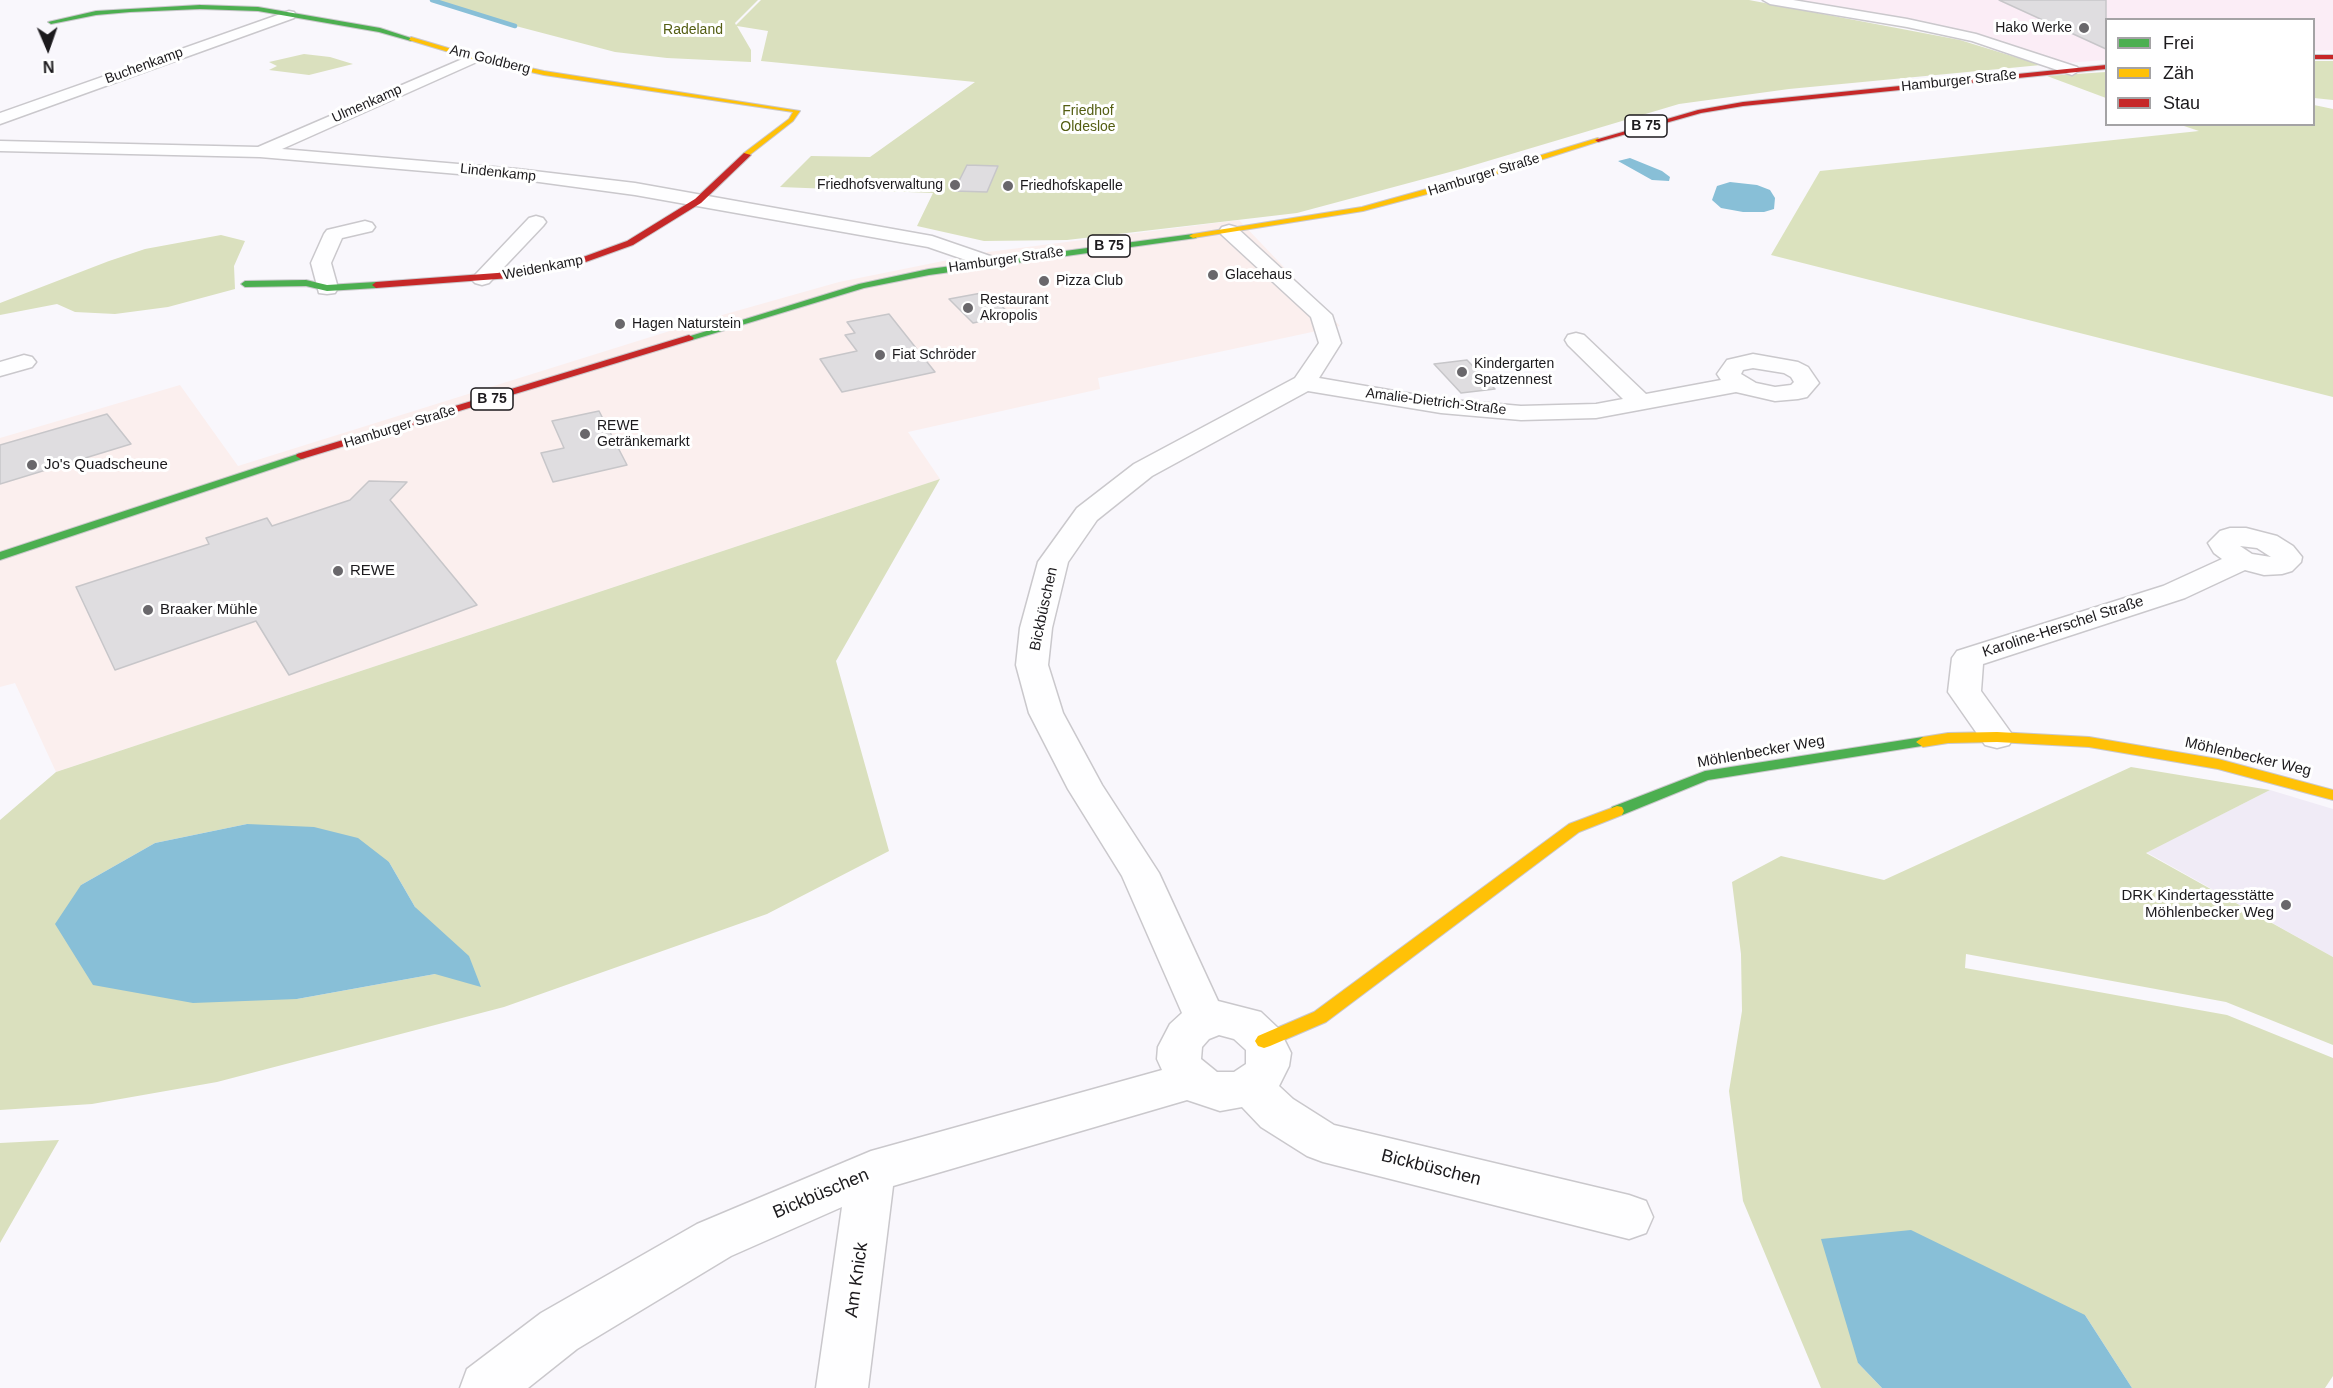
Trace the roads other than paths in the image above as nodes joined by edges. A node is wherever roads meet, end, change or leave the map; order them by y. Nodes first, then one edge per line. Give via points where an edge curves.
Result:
1 (1770, 0) edge
2 (289, 15) junction
3 (51, 22) dead end
4 (2315, 57) edge
5 (2333, 57) edge
6 (474, 58) junction
7 (2105, 67) edge
8 (2072, 70) junction
9 (0, 119) edge
10 (260, 152) junction
11 (5, 154) edge
12 (698, 201) junction
13 (536, 222) dead end
14 (365, 227) dead end
15 (1229, 231) junction
16 (989, 262) junction
17 (482, 279) junction
18 (245, 284) dead end
19 (327, 288) junction
20 (1576, 340) dead end
21 (24, 362) dead end
22 (0, 369) edge
23 (1304, 383) junction
24 (1739, 384) dead end
25 (1640, 402) junction
26 (0, 556) edge
27 (2242, 561) dead end
28 (1998, 737) junction
29 (2333, 795) edge
30 (1206, 1021) junction
31 (1264, 1041) junction
32 (1192, 1080) junction
33 (1249, 1086) junction
34 (872, 1172) junction
35 (1629, 1217) dead end
36 (486, 1388) edge
37 (842, 1388) edge

1 - 8 street, Hamburger Straße via 1976,38
2 - 3 street, Am Goldberg via 258,9 188,7 96,13
2 - 6 street, Am Goldberg via 380,30
2 - 9 street, Buchenkamp
4 - 5 street
6 - 10 street, Ulmenkamp
6 - 12 street, Am Goldberg via 594,82 797,111
7 - 8 street, Hamburger Straße / B 75
8 - 15 street, Hamburger Straße / B 75 via 1804,96 1700,111 1412,197
10 - 11 street, Lindenkamp via 41,148
10 - 12 street, Lindenkamp via 517,174
12 - 16 street, Lindenkamp via 932,242
12 - 17 street, Weidenkamp via 630,243 603,254 566,266
13 - 17 street, Weidenkamp
14 - 19 street via 334,234 321,263
15 - 16 street, Hamburger Straße / B 75
15 - 23 street, Bickbüschen via 1321,315 1330,343
16 - 26 street, Hamburger Straße / B 75 via 918,274 808,301 262,468
17 - 19 street, Weidenkamp
18 - 19 street, Weidenkamp via 306,283
20 - 25 street
21 - 22 street
23 - 25 street, Amalie-Dietrich-Straße via 1441,406 1521,413 1596,411
23 - 30 street, Bickbüschen via 1143,470 1087,514 1053,562 1036,628 1032,665 1046,713 1086,789 1140,873
24 - 25 street, Amalie-Dietrich-Straße
27 - 28 street, Karoline-Herschel Straße via 2174,592 1968,658 1964,692
28 - 29 street, Möhlenbecker Weg via 2101,744 2218,764
28 - 31 street, Möhlenbecker Weg via 1948,738 1706,776 1574,828 1320,1017
30 - 31 street via 1239,1021
30 - 32 street via 1194,1027 1180,1047 1179,1059
31 - 33 street via 1269,1053 1267,1066
32 - 33 street via 1220,1092
32 - 34 street, Bickbüschen
33 - 35 street, Bickbüschen via 1277,1113 1323,1142
34 - 36 street, Bickbüschen via 714,1240 559,1332
34 - 37 street, Am Knick

